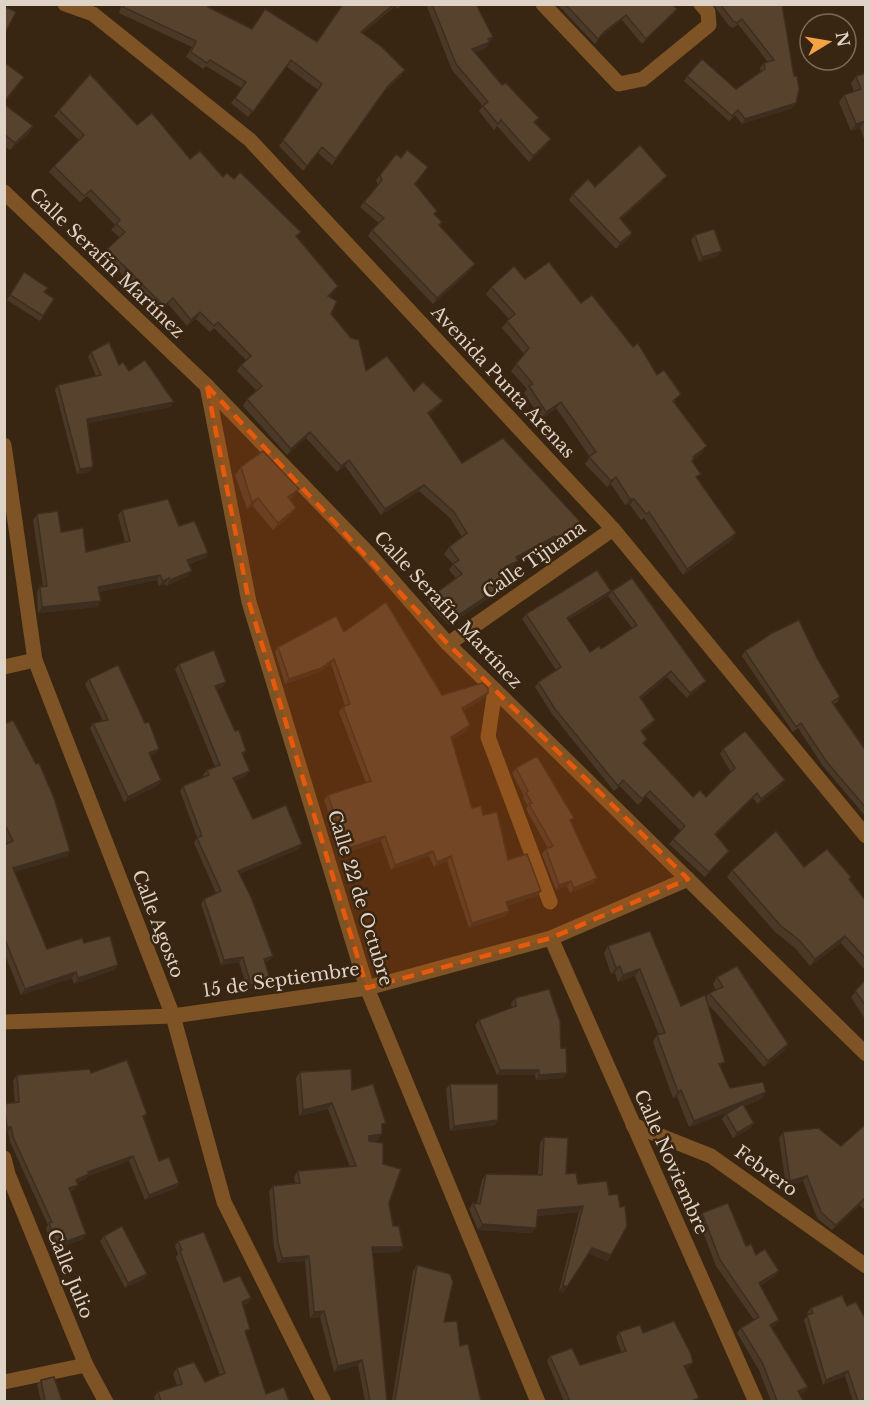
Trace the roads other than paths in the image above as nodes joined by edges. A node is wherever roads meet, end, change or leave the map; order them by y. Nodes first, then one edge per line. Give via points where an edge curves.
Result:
1 (65, 4) edge
2 (543, 4) edge
3 (702, 4) edge
4 (4, 192) edge
5 (207, 386) junction
6 (4, 445) edge
7 (614, 529) junction
8 (447, 644) junction
9 (35, 660) junction
10 (4, 668) edge
11 (495, 690) junction
12 (866, 836) edge
13 (688, 879) junction
14 (550, 902) dead end
15 (551, 938) junction
16 (367, 988) junction
17 (173, 1016) junction
18 (4, 1022) edge
19 (866, 1054) edge
20 (633, 1125) junction
21 (4, 1158) edge
22 (866, 1266) edge
23 (86, 1365) junction
24 (4, 1382) edge
25 (106, 1401) edge
26 (324, 1401) edge
27 (538, 1401) edge
28 (756, 1401) edge

1 - 7 street, Avenida Punta Arenas via 93,14 250,140
2 - 3 street via 619,84 643,79 709,25 708,12
4 - 5 street, Calle Serafín Martínez
5 - 8 street, Calle Serafín Martínez via 369,554
5 - 16 street, Calle 22 de Octubre via 249,602
6 - 9 street, Calle Agosto
7 - 8 street, Calle Tijuana
7 - 12 street, Avenida Punta Arenas
8 - 11 street, Calle Serafín Martínez
9 - 10 street
9 - 17 street, Calle Agosto
11 - 13 street, Calle Serafín Martínez
11 - 14 street via 488,737
13 - 15 street, 15 de Septiembre
13 - 19 street, Calle Serafín Martínez
15 - 16 street, 15 de Septiembre
15 - 20 street, Calle Noviembre
16 - 17 street, 15 de Septiembre
16 - 27 street, Calle 22 de Octubre
17 - 18 street, 15 de Septiembre
17 - 26 street, Calle Agosto via 224,1203
20 - 22 street, Febrero via 711,1156
20 - 28 street, Calle Noviembre
21 - 23 street, Calle Julio
23 - 24 street
23 - 25 street, Calle Julio

